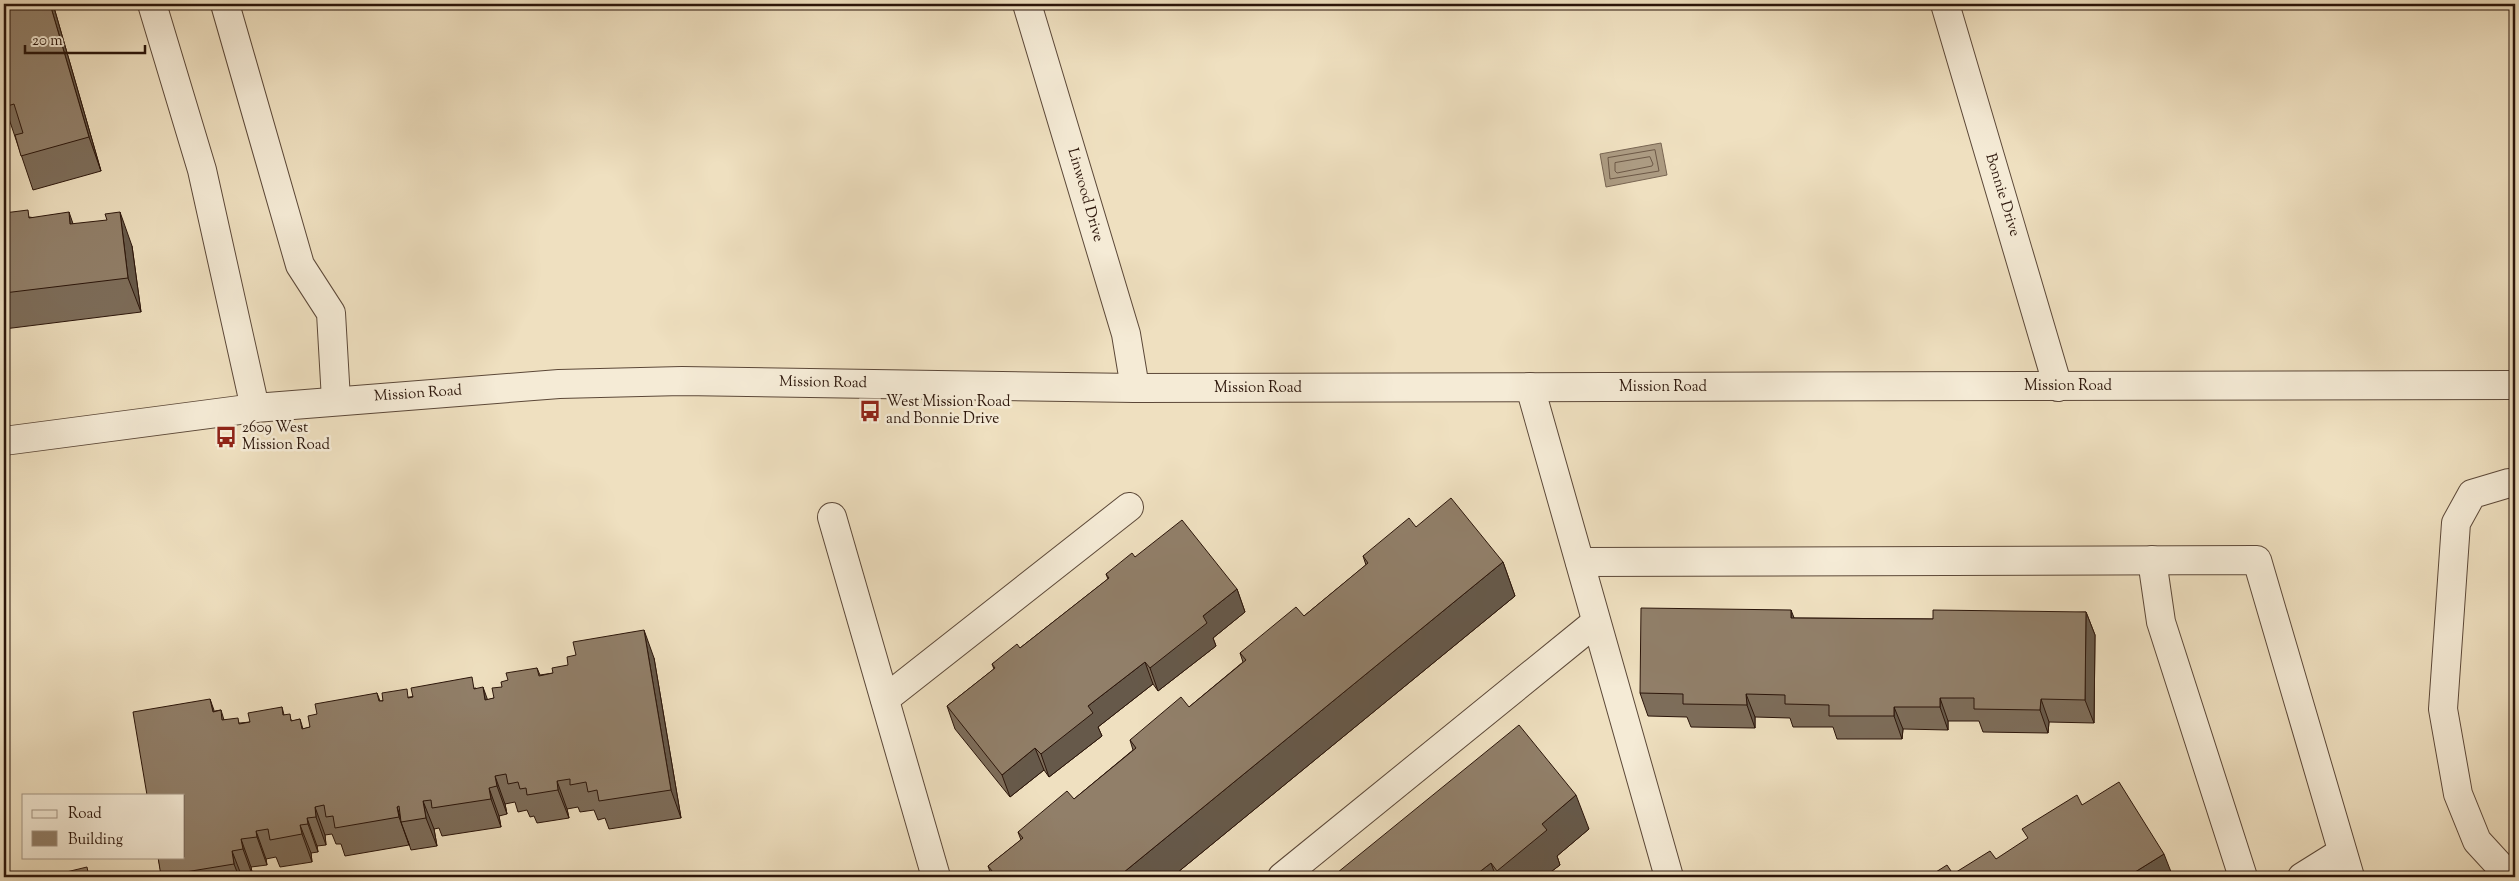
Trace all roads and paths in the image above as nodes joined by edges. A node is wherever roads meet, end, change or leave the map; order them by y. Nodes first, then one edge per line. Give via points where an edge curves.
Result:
1 (152, 4) edge
2 (225, 4) edge
3 (1027, 4) edge
4 (1945, 4) edge
5 (2515, 385) edge
6 (2058, 386) junction
7 (1530, 387) junction
8 (1135, 388) junction
9 (336, 400) junction
10 (255, 408) junction
11 (4, 440) edge
12 (2515, 483) edge
13 (1129, 507) dead end
14 (832, 517) dead end
15 (2152, 560) junction
16 (1580, 562) junction
17 (1596, 622) junction
18 (885, 699) junction
19 (2346, 864) edge
20 (936, 877) edge
21 (1282, 877) edge
22 (1669, 877) edge
23 (2243, 877) edge
24 (2302, 877) edge
25 (2510, 877) edge

1 - 10 street via 202,170
2 - 9 street via 300,265 331,313
3 - 8 street, Linwood Drive via 1126,334
4 - 6 street, Bonnie Drive
5 - 6 street, Mission Road
6 - 7 street, Mission Road
7 - 8 street, Mission Road
7 - 16 street
8 - 9 street, Mission Road via 682,381 559,384
9 - 10 street, Mission Road
10 - 11 street, Mission Road
12 - 25 street via 2472,494 2456,523 2443,709 2458,794 2477,841
13 - 18 street
14 - 18 street
15 - 16 street
15 - 19 street via 2257,560
15 - 23 street via 2161,622
16 - 17 street
17 - 21 street
17 - 22 street
18 - 20 street
19 - 24 street

